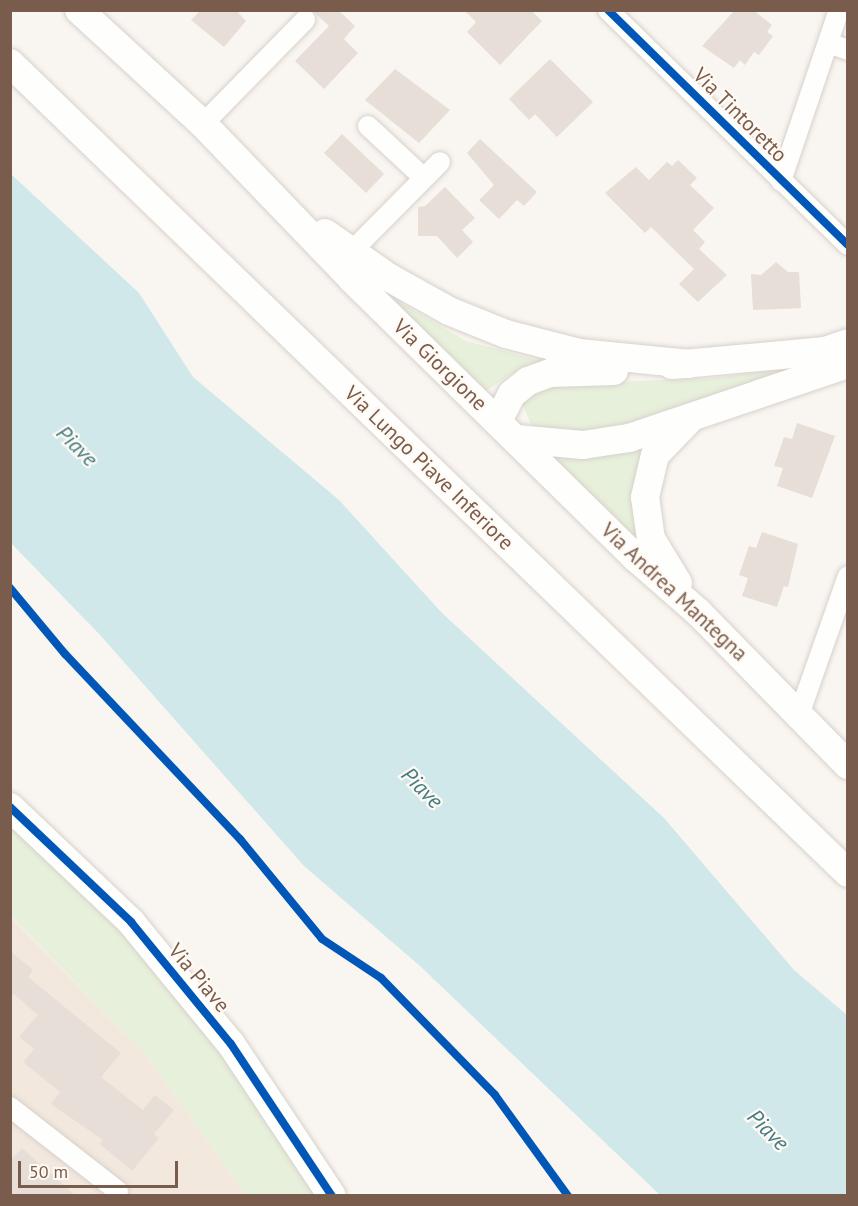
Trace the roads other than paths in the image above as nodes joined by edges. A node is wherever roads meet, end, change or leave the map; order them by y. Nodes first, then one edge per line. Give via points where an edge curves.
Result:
1 (608, 10) edge
2 (839, 10) edge
3 (85, 12) edge
4 (305, 20) dead end
5 (828, 43) junction
6 (848, 50) edge
7 (10, 63) edge
8 (203, 124) junction
9 (368, 126) dead end
10 (440, 162) dead end
11 (424, 178) junction
12 (781, 181) junction
13 (284, 204) junction
14 (848, 244) edge
15 (352, 251) junction
16 (848, 343) edge
17 (689, 364) junction
18 (848, 364) edge
19 (692, 418) junction
20 (507, 430) junction
21 (848, 576) edge
22 (698, 612) junction
23 (800, 712) junction
24 (848, 765) edge
25 (10, 807) edge
26 (848, 873) edge
27 (10, 1107) edge
28 (118, 1191) dead end
29 (332, 1196) edge

1 - 12 street, Via Tintoretto
2 - 5 street
3 - 8 main road, Via Giorgione
4 - 8 street
5 - 6 street
5 - 12 street
7 - 26 main road, Via Lungo Piave Inferiore
8 - 13 main road, Via Giorgione
9 - 11 street
10 - 11 street
11 - 15 street
12 - 14 street, Via Tintoretto
13 - 15 main road, Via Giorgione
13 - 20 main road, Via Giorgione via 353,280
15 - 17 main road, Via Giorgione via 449,311 506,334 579,353
16 - 17 main road, Via Giorgione via 825,351
17 - 20 main road, Via Giorgione via 550,373 512,394
18 - 19 main road
19 - 20 main road via 629,438 583,445
19 - 22 main road via 655,455 645,514 666,567
20 - 22 main road, Via Andrea Mantegna via 636,558
21 - 23 street
22 - 23 main road, Via Andrea Mantegna
23 - 24 main road, Via Andrea Mantegna
25 - 29 main road, Via Piave via 131,922 231,1044
27 - 28 street

